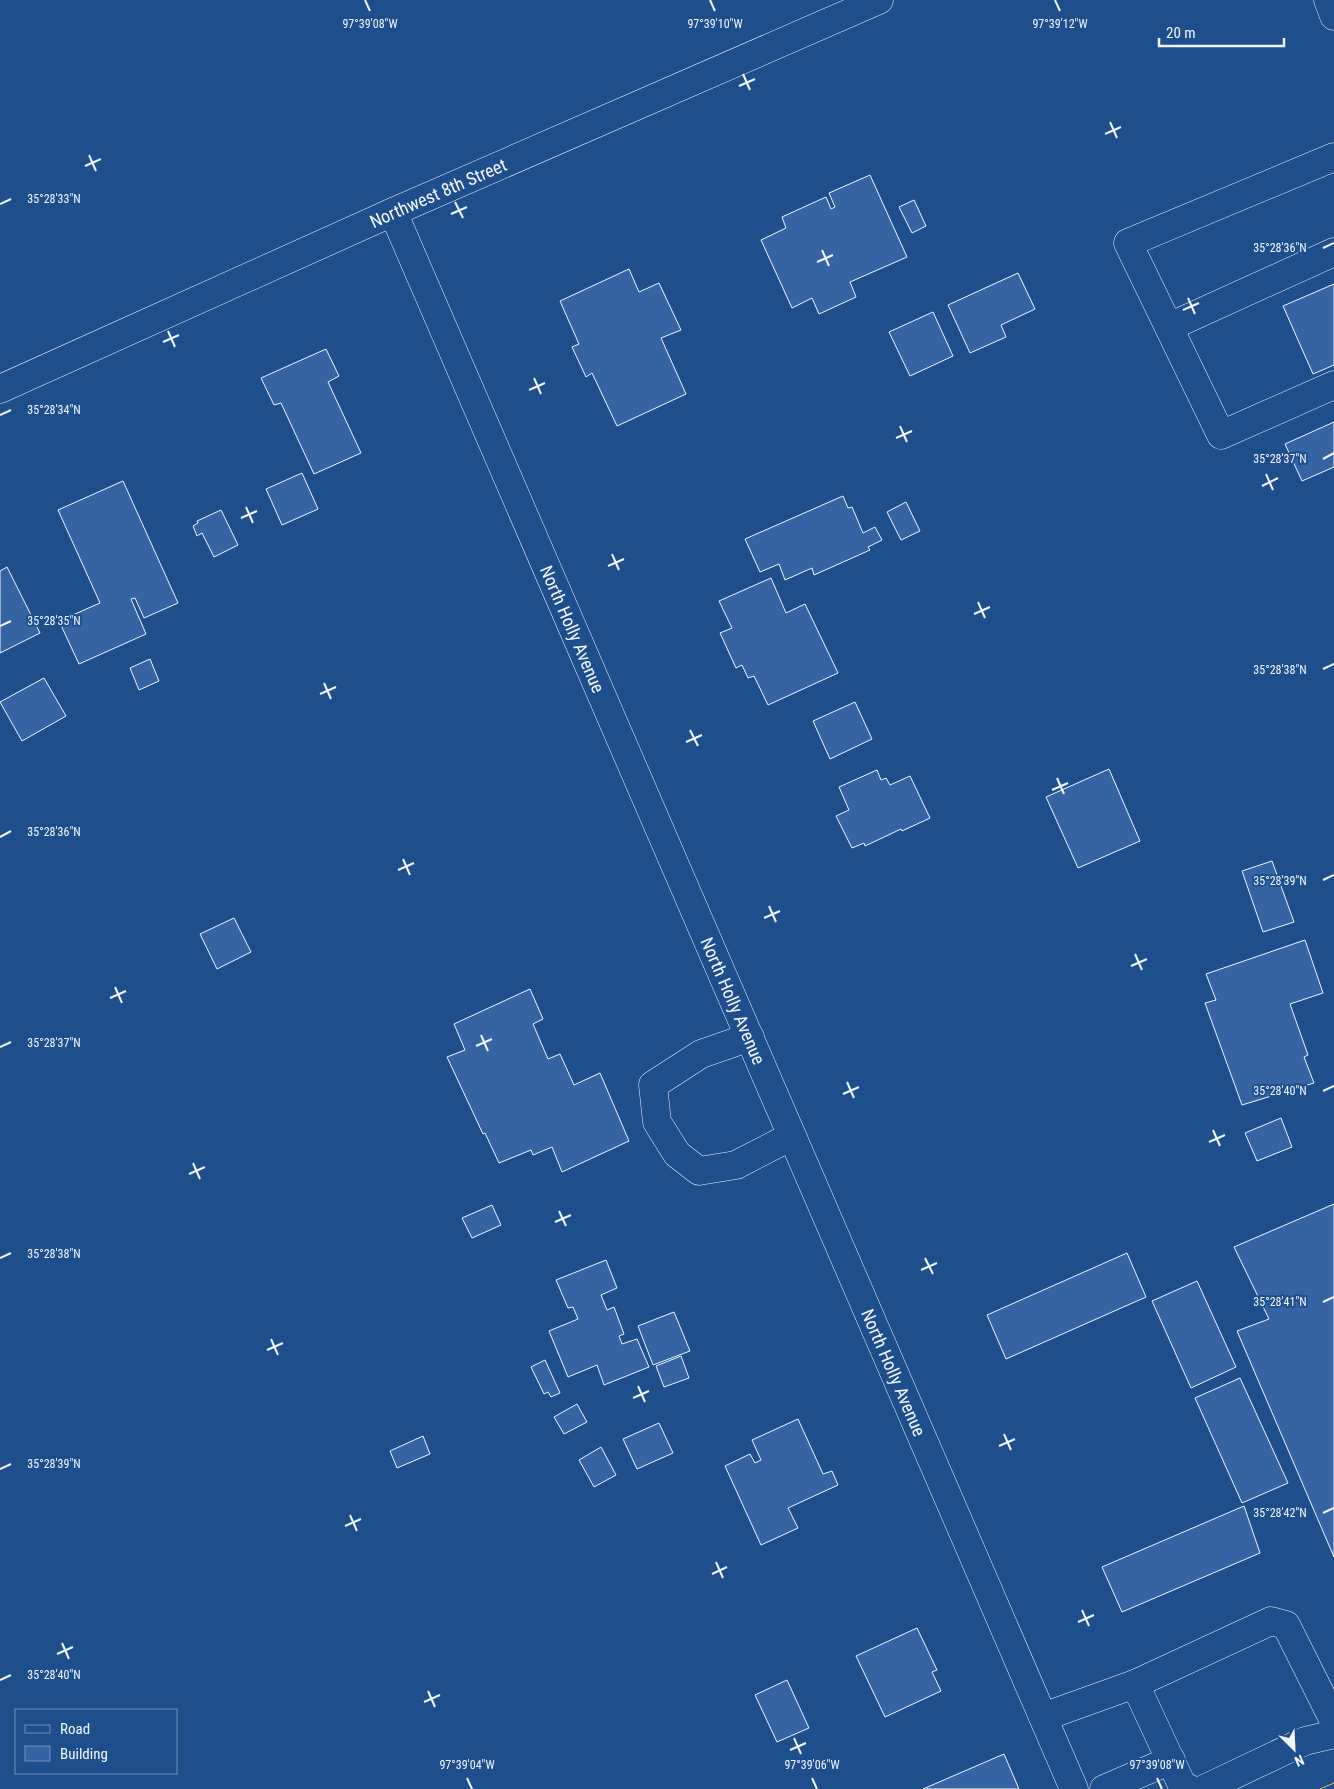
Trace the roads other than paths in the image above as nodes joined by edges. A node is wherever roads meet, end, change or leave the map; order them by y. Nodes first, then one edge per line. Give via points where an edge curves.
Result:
1 (879, 0) edge
2 (1328, 0) edge
3 (1334, 16) edge
4 (1334, 157) edge
5 (393, 212) junction
6 (1334, 252) edge
7 (1169, 327) junction
8 (1334, 385) edge
9 (0, 389) edge
10 (750, 1037) junction
11 (792, 1136) junction
12 (1135, 1684) junction
13 (1043, 1717) junction
14 (1334, 1721) edge
15 (1334, 1734) edge
16 (1170, 1760) junction
17 (1192, 1788) edge
18 (1074, 1789) edge
19 (1104, 1789) edge

1 - 5 street, Northwest 8th Street
2 - 3 street
4 - 7 street via 1128,244
5 - 9 street, Northwest 8th Street
5 - 10 street, North Holly Avenue
6 - 7 street
7 - 8 street via 1221,435
10 - 11 street, North Holly Avenue
10 - 11 street via 701,1054 653,1085 658,1122 677,1154 699,1171 736,1165
11 - 13 street, North Holly Avenue
12 - 13 street
12 - 14 street via 1271,1621 1286,1625
12 - 16 street
13 - 18 street, North Holly Avenue
15 - 17 street via 1305,1741
16 - 17 street
16 - 19 street

